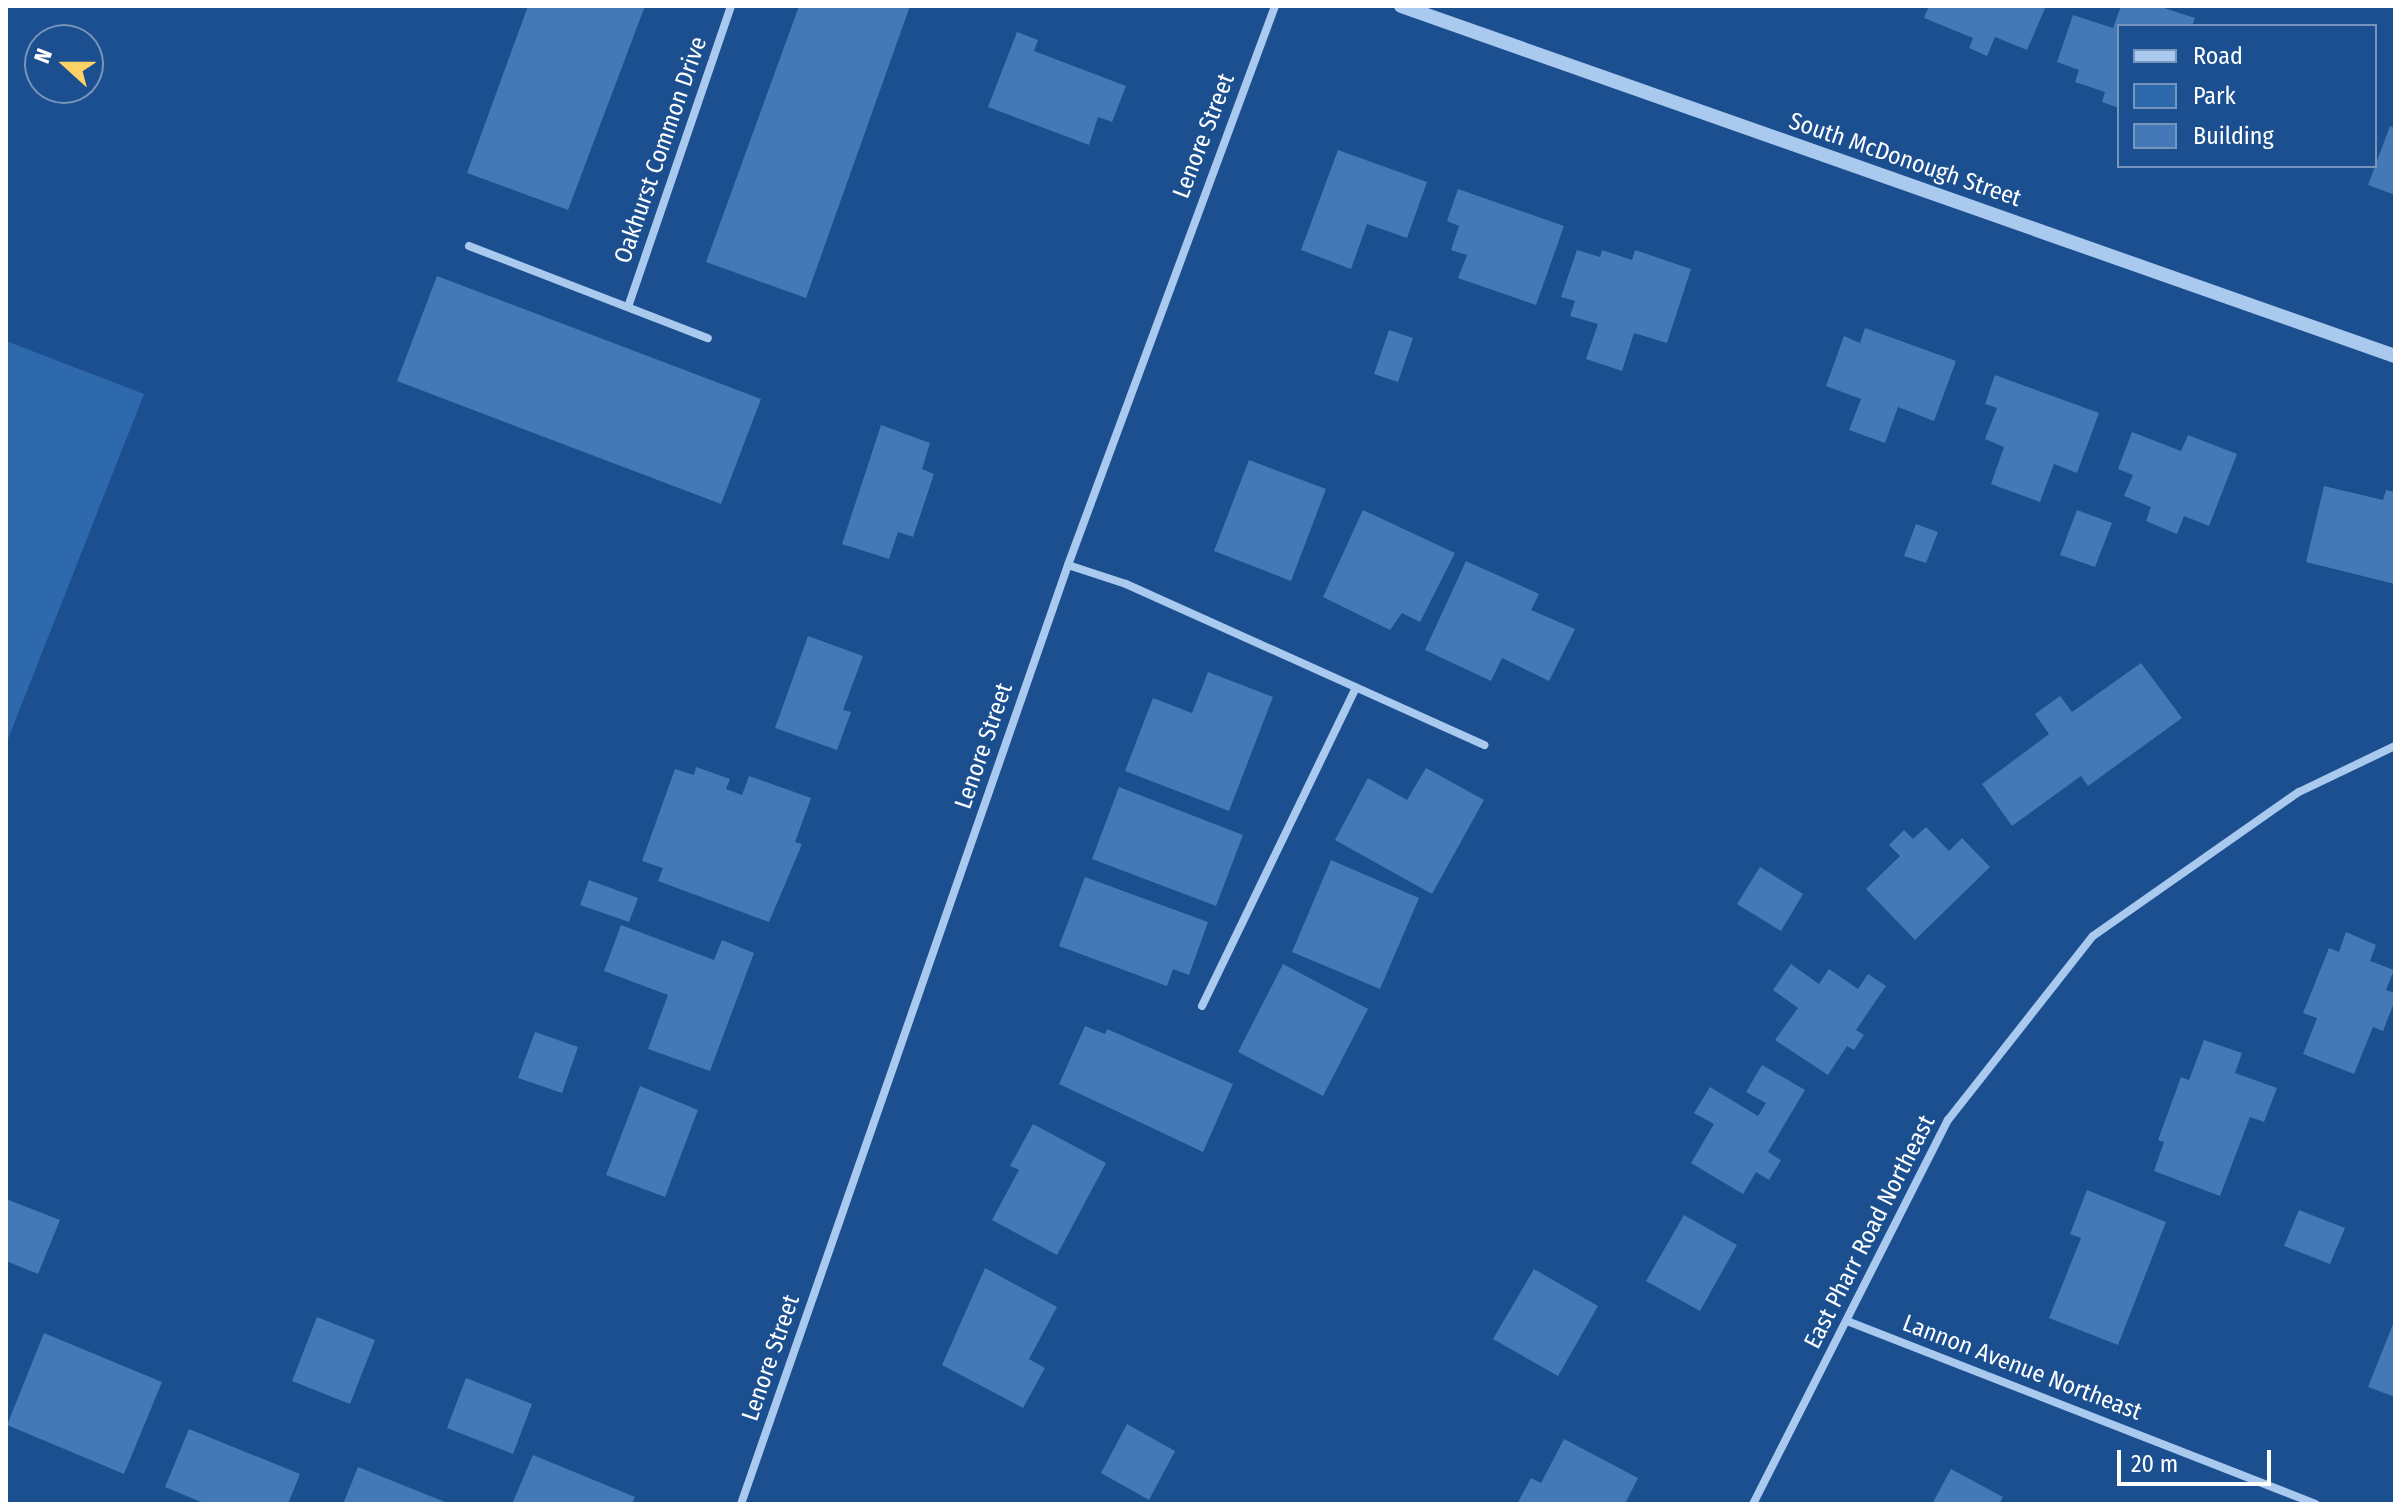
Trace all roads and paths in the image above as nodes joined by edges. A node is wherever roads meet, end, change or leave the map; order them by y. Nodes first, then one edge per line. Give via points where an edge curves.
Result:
1 (731, 6) edge
2 (1275, 6) edge
3 (1401, 6) edge
4 (469, 246) dead end
5 (628, 307) junction
6 (708, 338) dead end
7 (2395, 356) edge
8 (1068, 565) junction
9 (1356, 688) junction
10 (1485, 745) dead end
11 (2395, 746) edge
12 (1202, 1006) dead end
13 (1847, 1321) junction
14 (741, 1504) edge
15 (1753, 1504) edge
16 (2316, 1504) edge

1 - 5 street, Oakhurst Common Drive
2 - 8 street, Lenore Street
3 - 7 street, South McDonough Street
4 - 5 street
5 - 6 street
8 - 9 street via 1126,584
8 - 14 street, Lenore Street
9 - 10 street
9 - 12 street
11 - 13 street, East Pharr Road Northeast via 2299,792 2093,936 1948,1120
13 - 15 street, East Pharr Road Northeast
13 - 16 street, Lannon Avenue Northeast

